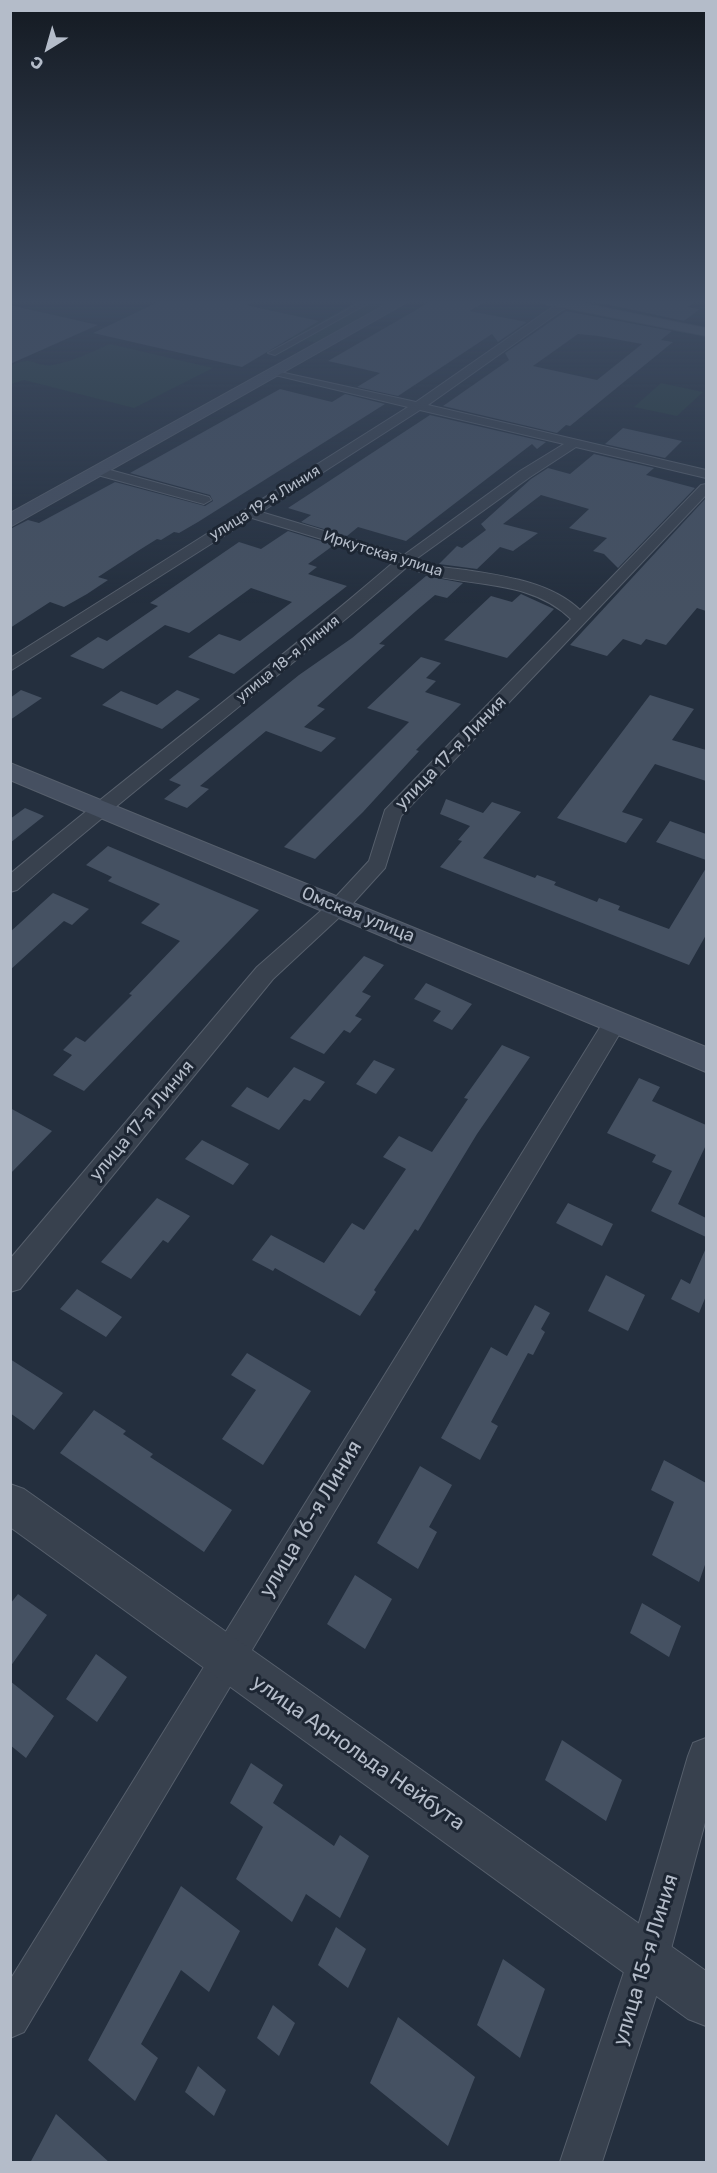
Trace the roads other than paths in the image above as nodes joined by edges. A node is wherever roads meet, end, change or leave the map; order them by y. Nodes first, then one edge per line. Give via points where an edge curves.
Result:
1 (223, 401) edge
2 (399, 401) edge
3 (425, 401) edge
4 (418, 406) junction
5 (574, 443) junction
6 (99, 471) junction
7 (706, 474) edge
8 (706, 488) edge
9 (204, 500) dead end
10 (249, 513) junction
11 (10, 521) edge
12 (406, 560) junction
13 (580, 619) junction
14 (10, 666) edge
15 (10, 771) edge
16 (100, 808) junction
17 (10, 885) edge
18 (338, 907) junction
19 (615, 1022) junction
20 (706, 1060) edge
21 (10, 1280) edge
22 (10, 1503) edge
23 (226, 1659) junction
24 (706, 1756) edge
25 (648, 1960) junction
26 (706, 2001) edge
27 (10, 2018) edge
28 (581, 2163) edge

1 - 6 main road
2 - 4 street
3 - 4 street, улица 19-я Линия
4 - 5 street
4 - 10 street, улица 19-я Линия
5 - 7 street
5 - 12 street, улица 18-я Линия
6 - 9 street
6 - 11 main road
8 - 13 street, улица 17-я Линия
10 - 12 street, Иркутская улица
10 - 14 street, улица 19-я Линия
12 - 13 street, Иркутская улица via 428,570 474,576 552,595
12 - 16 street, улица 18-я Линия
13 - 18 street, улица 17-я Линия via 392,814 378,863
15 - 16 main road, Омская улица
16 - 17 street, улица 18-я Линия
16 - 18 main road, Омская улица
18 - 19 main road, Омская улица
18 - 21 street, улица 17-я Линия via 265,973
19 - 20 main road, Омская улица
19 - 23 street, улица 16-я Линия
22 - 23 street, улица Арнольда Нейбута
23 - 25 street, улица Арнольда Нейбута
23 - 27 street, улица 16-я Линия
24 - 25 street, улица 15-я Линия
25 - 26 street, улица Арнольда Нейбута
25 - 28 street, улица 15-я Линия

